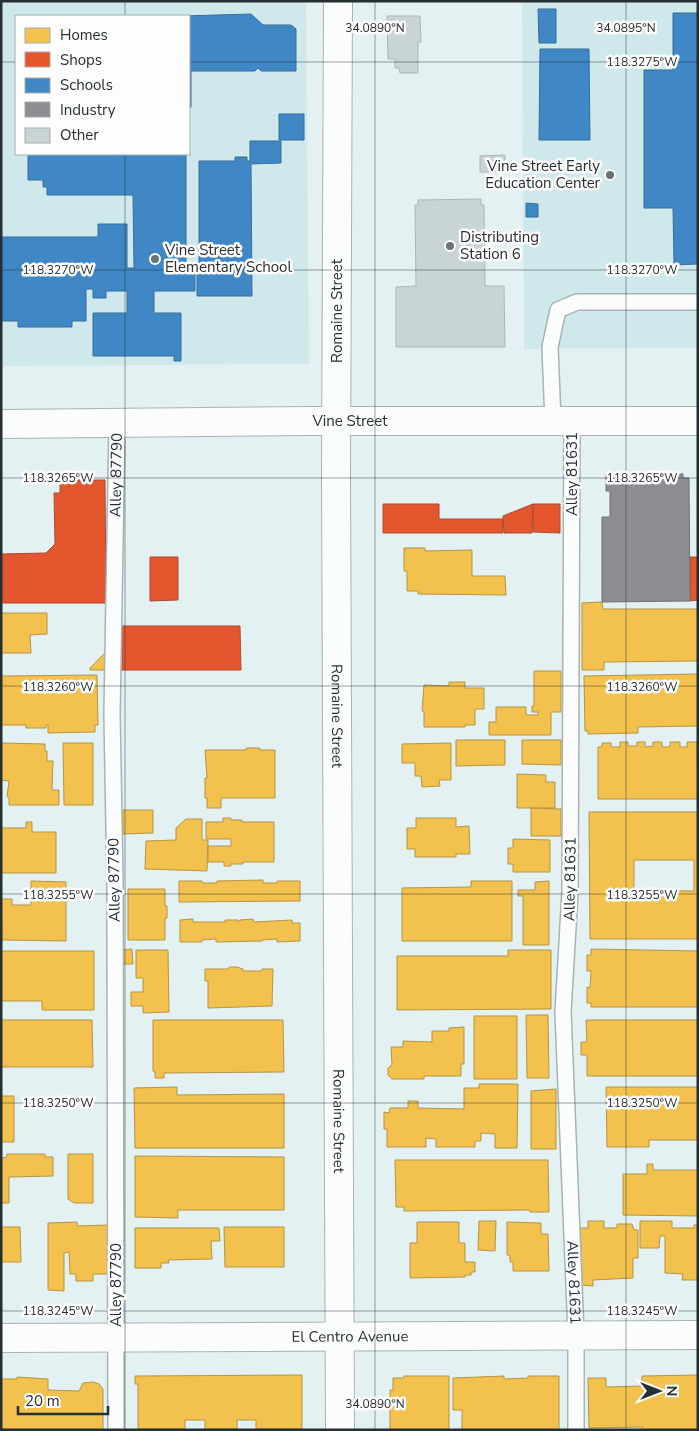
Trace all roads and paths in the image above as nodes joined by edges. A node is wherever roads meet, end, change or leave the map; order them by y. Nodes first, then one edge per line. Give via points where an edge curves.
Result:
1 (338, 1) edge
2 (698, 302) edge
3 (336, 422) junction
4 (563, 422) junction
5 (698, 422) edge
6 (117, 423) junction
7 (1, 424) edge
8 (339, 1335) junction
9 (576, 1335) junction
10 (698, 1335) edge
11 (116, 1337) junction
12 (1, 1338) edge
13 (116, 1430) edge
14 (340, 1430) edge
15 (576, 1430) edge

1 - 3 street, Romaine Street
2 - 4 lane, Alley 81631 via 577,302 558,310 550,346
3 - 4 street, Vine Street
3 - 6 street, Vine Street
3 - 8 street, Romaine Street
4 - 5 street, Vine Street
4 - 9 lane, Alley 81631 via 570,892 564,1012
6 - 7 street, Vine Street
6 - 11 lane, Alley 87790 via 112,714
8 - 9 street, El Centro Avenue
8 - 11 street, El Centro Avenue
8 - 14 street, Romaine Street
9 - 10 street, El Centro Avenue
9 - 15 lane, Alley 81631
11 - 12 street, El Centro Avenue
11 - 13 lane, Alley 87790

